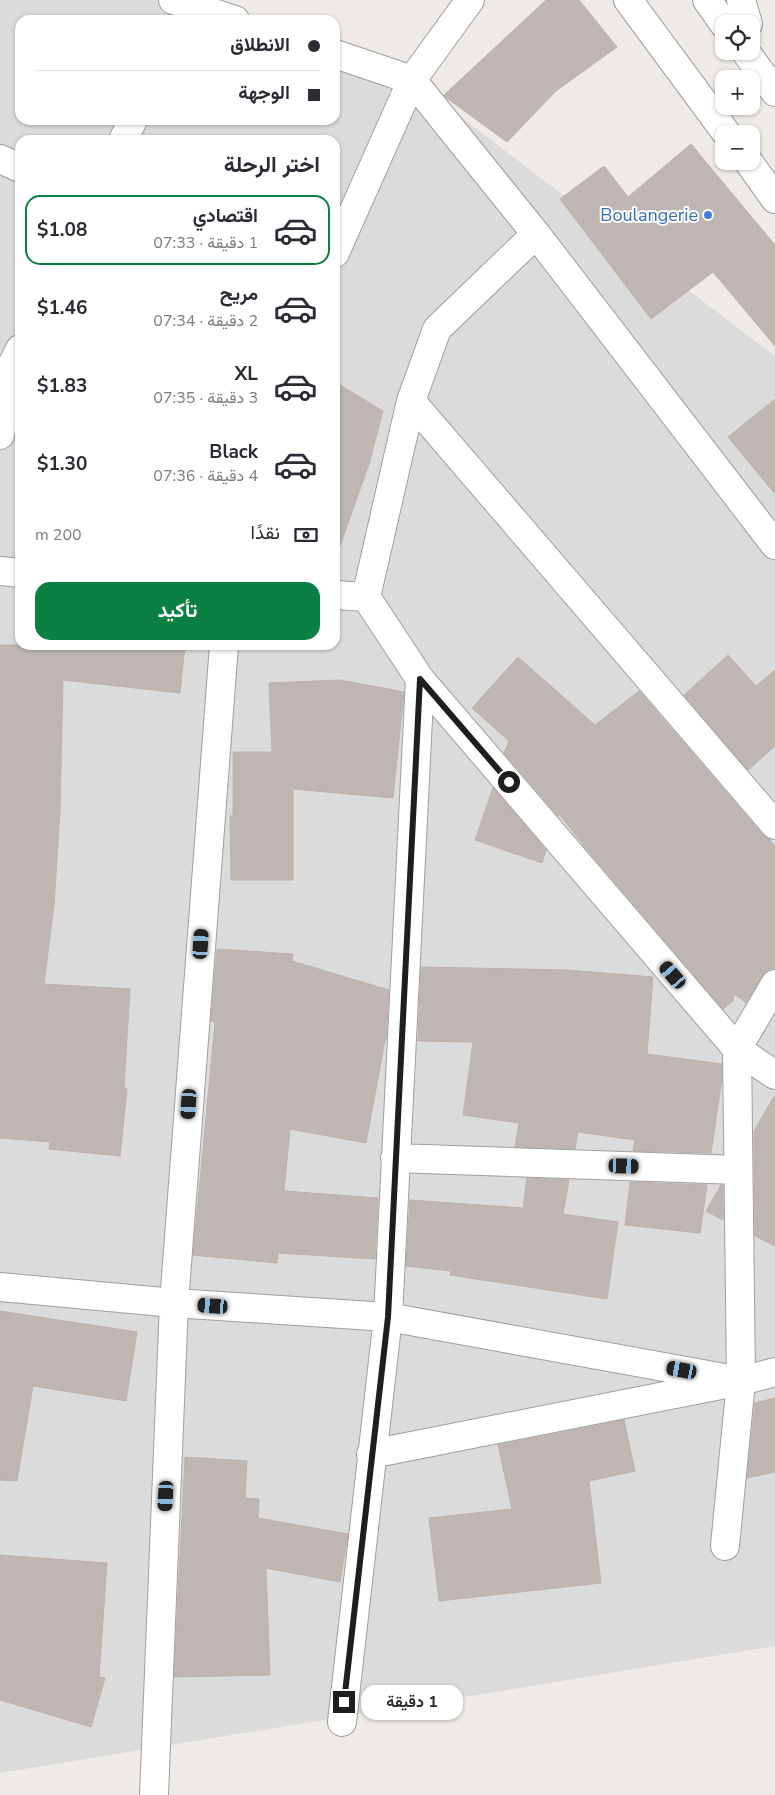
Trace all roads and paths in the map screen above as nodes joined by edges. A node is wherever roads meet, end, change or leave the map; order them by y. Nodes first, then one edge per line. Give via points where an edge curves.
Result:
1 (470, 0) edge
2 (628, 0) edge
3 (707, 0) edge
4 (741, 0) edge
5 (182, 8) edge
6 (213, 15) edge
7 (718, 15) edge
8 (745, 15) edge
9 (340, 56) edge
10 (760, 58) edge
11 (752, 60) edge
12 (412, 80) junction
13 (770, 85) edge
14 (720, 125) edge
15 (0, 158) edge
16 (15, 166) edge
17 (755, 170) edge
18 (775, 198) edge
19 (536, 234) junction
20 (340, 242) edge
21 (15, 359) edge
22 (411, 401) junction
23 (0, 435) edge
24 (775, 545) edge
25 (0, 572) edge
26 (15, 573) edge
27 (340, 595) edge
28 (366, 598) junction
29 (224, 650) edge
30 (420, 679) junction
31 (775, 825) edge
32 (775, 984) edge
33 (736, 1049) junction
34 (775, 1075) edge
35 (396, 1158) junction
36 (738, 1170) junction
37 (0, 1287) edge
38 (174, 1303) junction
39 (388, 1317) junction
40 (775, 1372) edge
41 (741, 1381) junction
42 (372, 1454) junction
43 (724, 1546) dead end
44 (342, 1722) dead end
45 (154, 1795) edge

1 - 12 street
2 - 14 street
3 - 7 street
4 - 8 street
5 - 6 street
9 - 12 street
10 - 13 street
11 - 13 street
12 - 19 street
12 - 20 street
15 - 16 street
17 - 18 street
19 - 22 street via 438,329
19 - 24 street
21 - 23 street
22 - 28 street
22 - 31 street
25 - 26 street
27 - 28 street
28 - 30 street
29 - 38 street
30 - 33 street
30 - 35 street
32 - 33 street
33 - 34 street
33 - 36 street
35 - 36 street
35 - 39 street
36 - 41 street
37 - 38 street
38 - 39 street
38 - 45 street
39 - 41 street
39 - 42 street
40 - 41 street
41 - 42 street
41 - 43 street
42 - 44 street

